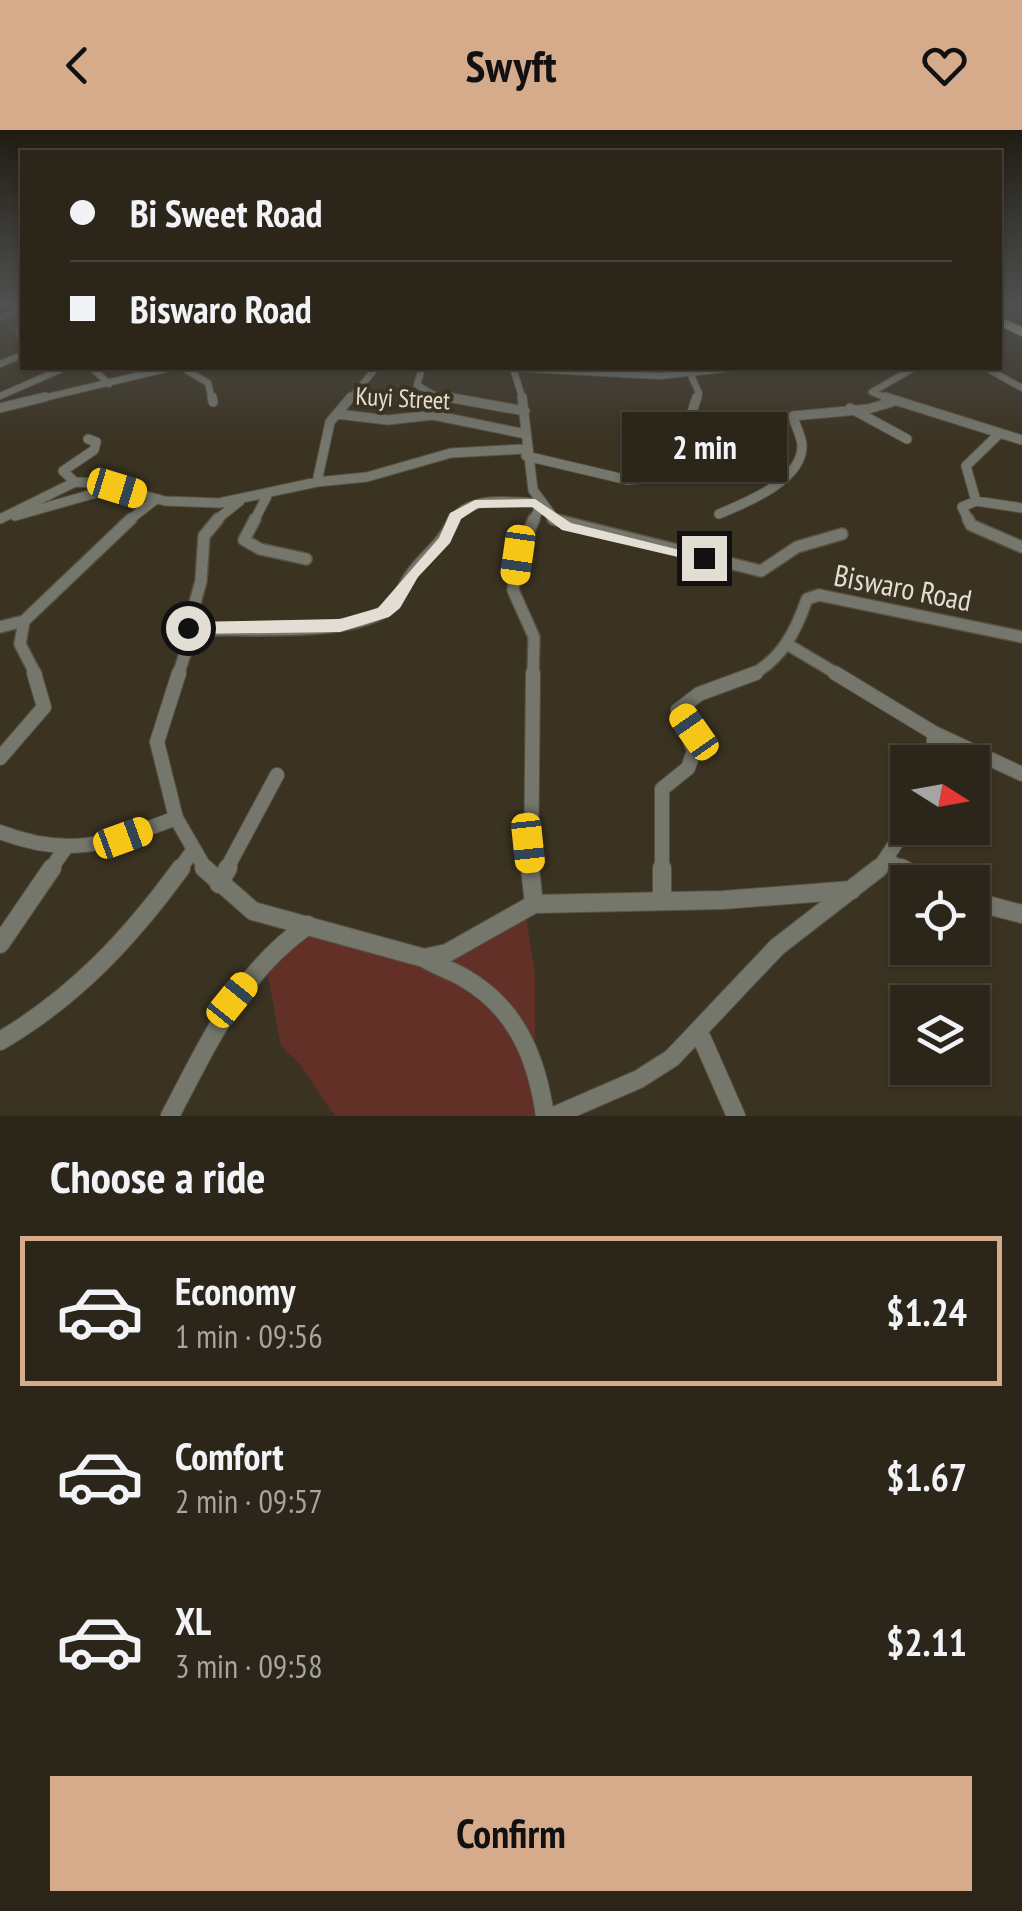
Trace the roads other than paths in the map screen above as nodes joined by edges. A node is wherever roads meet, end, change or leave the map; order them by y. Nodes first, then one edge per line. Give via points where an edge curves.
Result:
1 (60, 370) edge
2 (94, 370) edge
3 (162, 370) edge
4 (186, 370) edge
5 (374, 370) edge
6 (421, 370) edge
7 (513, 370) edge
8 (548, 370) edge
9 (717, 370) edge
10 (909, 370) edge
11 (990, 370) edge
12 (690, 373) junction
13 (109, 384) junction
14 (1022, 388) edge
15 (13, 392) junction
16 (0, 396) edge
17 (28, 402) junction
18 (212, 402) dead end
19 (892, 402) junction
20 (0, 408) edge
21 (850, 408) junction
22 (526, 411) junction
23 (336, 414) junction
24 (1000, 433) junction
25 (526, 434) junction
26 (88, 439) dead end
27 (907, 439) dead end
28 (1022, 440) edge
29 (525, 453) junction
30 (76, 482) junction
31 (317, 482) junction
32 (117, 488) junction
33 (267, 496) junction
34 (155, 500) junction
35 (240, 500) junction
36 (976, 501) junction
37 (537, 506) junction
38 (1022, 508) edge
39 (719, 514) dead end
40 (4, 518) edge
41 (842, 534) dead end
42 (1022, 547) edge
43 (306, 559) dead end
44 (24, 621) junction
45 (0, 628) edge
46 (193, 630) junction
47 (1022, 637) edge
48 (790, 646) junction
49 (934, 733) junction
50 (934, 745) edge
51 (0, 758) edge
52 (277, 774) dead end
53 (1022, 774) edge
54 (176, 818) junction
55 (0, 832) edge
56 (896, 845) edge
57 (64, 850) junction
58 (192, 852) junction
59 (886, 860) junction
60 (896, 865) edge
61 (219, 884) junction
62 (852, 890) junction
63 (662, 901) junction
64 (534, 904) junction
65 (990, 906) edge
66 (1022, 914) edge
67 (308, 925) junction
68 (0, 944) edge
69 (424, 958) junction
70 (699, 1032) junction
71 (0, 1041) edge
72 (170, 1116) edge
73 (545, 1116) edge
74 (554, 1116) edge
75 (736, 1116) edge

1 - 15 street
2 - 13 street
3 - 13 street
4 - 18 street via 208,384
5 - 23 street
6 - 22 street via 417,385 434,395
7 - 22 street
8 - 12 street
9 - 12 street
10 - 19 street via 872,390
11 - 14 street
12 - 29 street via 698,393 685,425 684,459 672,474 628,480
13 - 17 street
15 - 16 street
15 - 17 street
17 - 20 street
19 - 21 street
19 - 24 street
21 - 27 street
21 - 39 street via 792,416 802,445 798,463 767,489
22 - 25 street
23 - 25 street, Kuyi Street via 388,420 433,415
23 - 31 street
24 - 28 street
24 - 36 street via 966,466
25 - 29 street
26 - 30 street via 96,442 94,450 64,471
29 - 31 street via 451,452 367,478
29 - 37 street
30 - 32 street
30 - 40 street
31 - 33 street
32 - 34 street
32 - 40 street
33 - 35 street
33 - 43 street via 244,540
34 - 35 street
34 - 44 street
35 - 46 street via 204,531 202,574 188,628
36 - 38 street
36 - 42 street via 962,507 971,525
37 - 41 street via 578,530 761,571 798,547
37 - 46 street via 465,507 394,604 362,622
37 - 64 street via 514,586 534,636 528,826
44 - 45 street
44 - 51 street via 18,644 42,686 44,707
46 - 54 street via 157,742
47 - 48 street, Biswaro Road via 820,595 806,600
48 - 49 street
48 - 63 street via 748,677 706,690 678,710 694,732 694,754 662,789
49 - 50 street
49 - 53 street
52 - 61 street
54 - 57 street via 96,847
54 - 58 street
55 - 57 street via 33,847
56 - 59 street
57 - 68 street
58 - 61 street
58 - 71 street via 88,982
59 - 60 street
59 - 62 street
61 - 67 street via 254,912
62 - 63 street
62 - 70 street via 777,948
63 - 64 street
64 - 69 street via 447,954
65 - 66 street
67 - 69 street
67 - 72 street via 278,946 232,1000
69 - 73 street via 465,979 510,1018 538,1063
70 - 74 street via 639,1079
70 - 75 street

